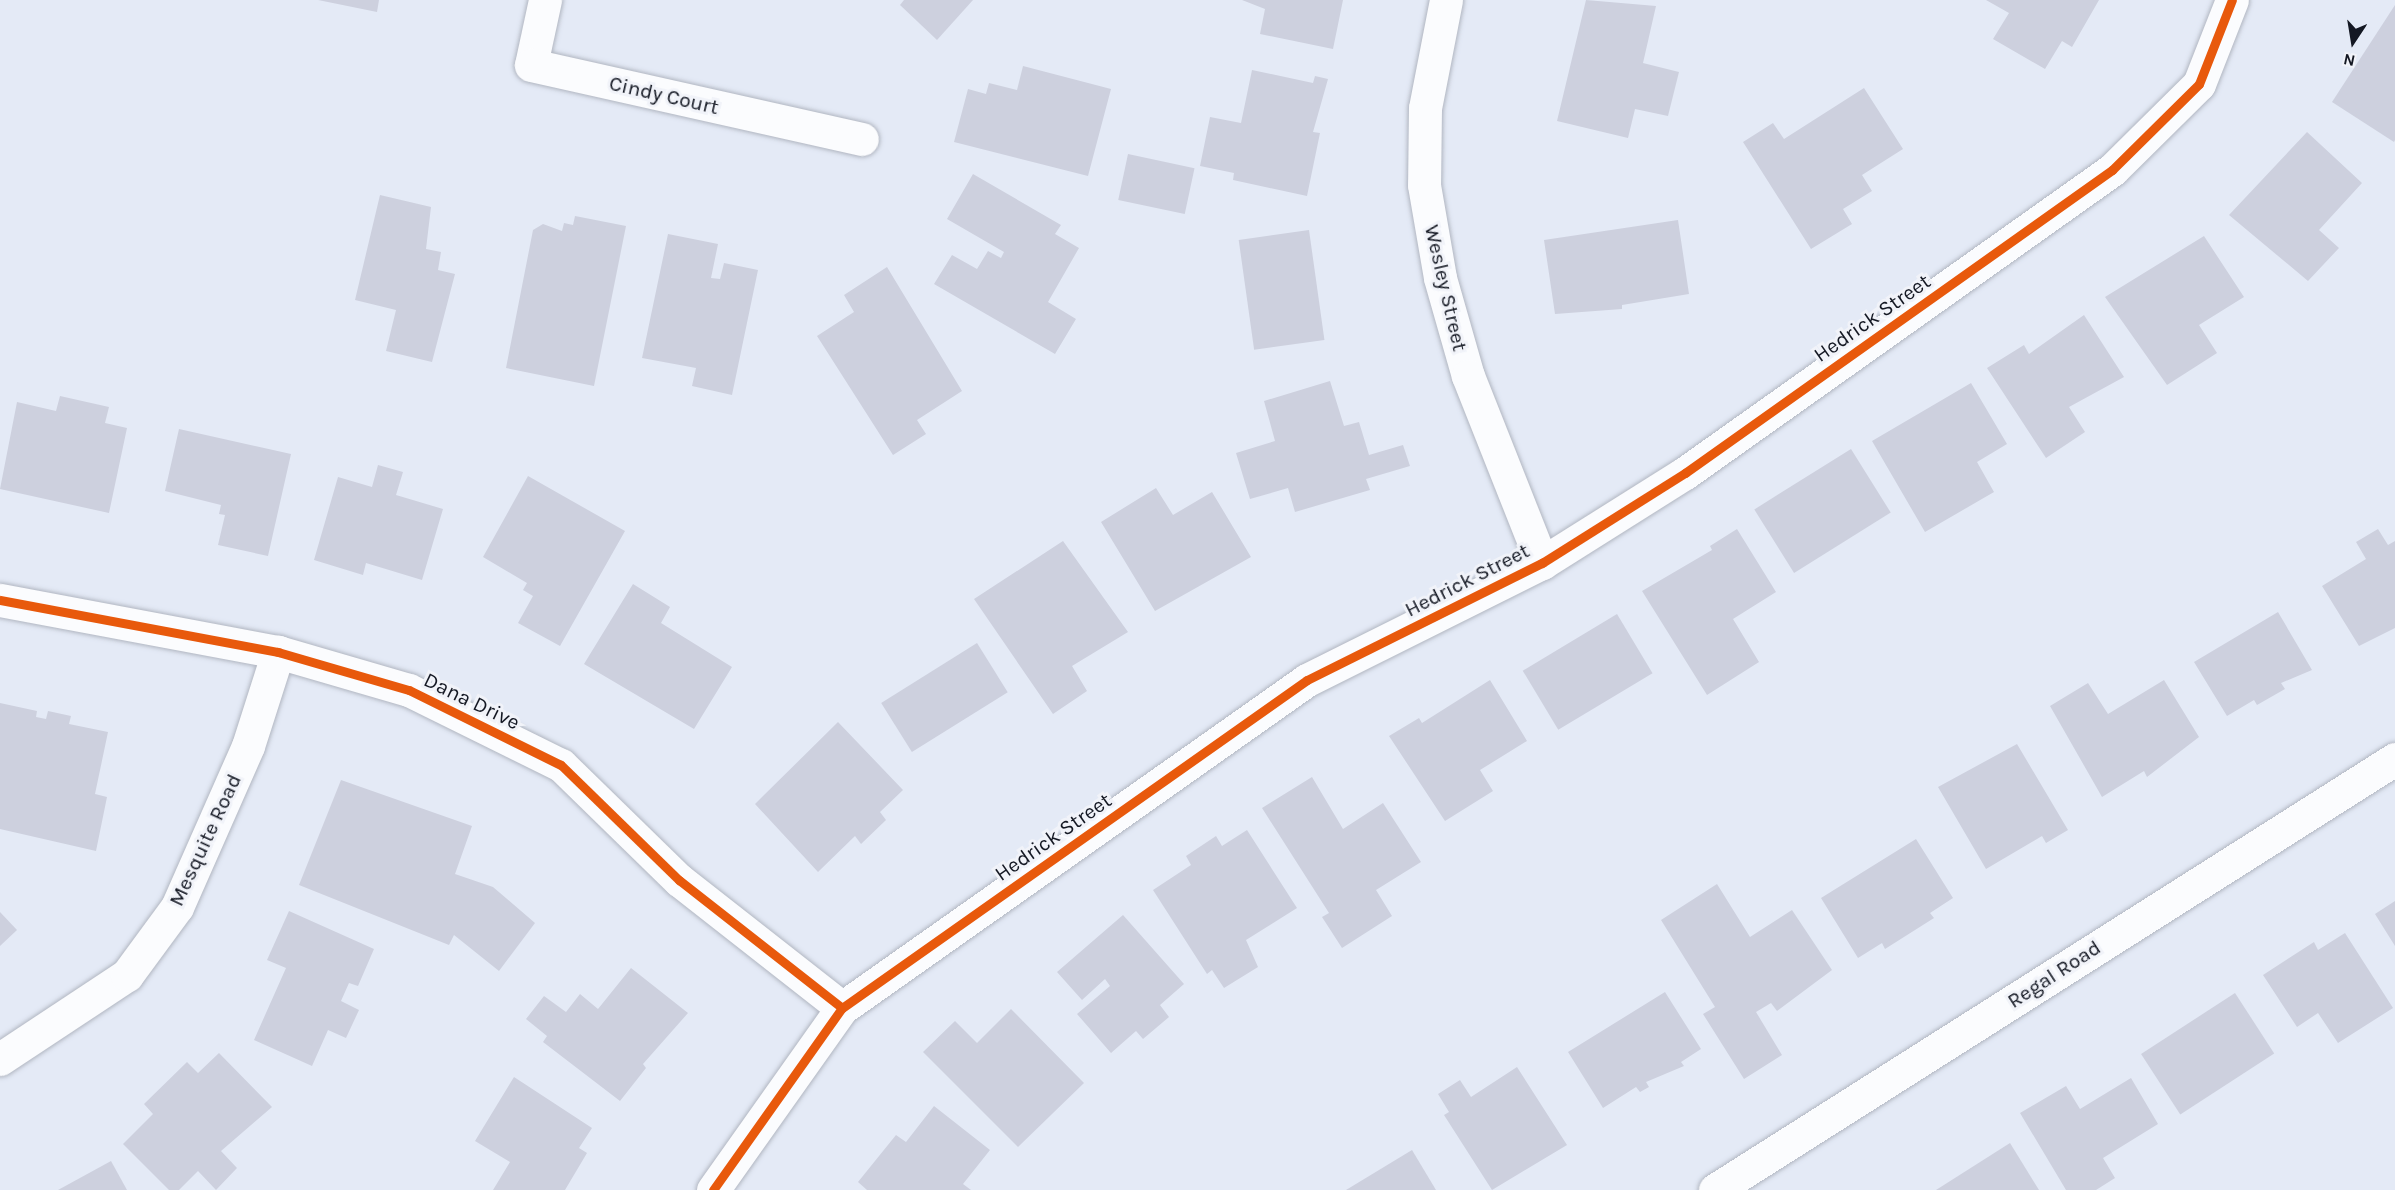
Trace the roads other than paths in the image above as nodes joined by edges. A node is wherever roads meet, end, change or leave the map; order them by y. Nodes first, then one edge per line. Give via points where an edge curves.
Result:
1 (545, 0) edge
2 (1446, 0) edge
3 (2232, 0) edge
4 (862, 139) dead end
5 (1542, 563) junction
6 (0, 600) edge
7 (278, 652) junction
8 (2395, 759) edge
9 (842, 1008) junction
10 (0, 1059) edge
11 (713, 1190) edge
12 (1715, 1190) edge

1 - 4 street, Cindy Court via 531,66
2 - 5 street, Wesley Street via 1425,108 1424,185 1440,278 1468,376
3 - 5 street, Hedrick Street via 2199,84 2112,170 1685,473
5 - 9 street, Hedrick Street via 1307,680
6 - 7 street, Dana Drive
7 - 9 street, Dana Drive via 409,690 561,765 679,880
7 - 10 street, Mesquite Road via 248,746 177,906 127,975
8 - 12 street, Regal Road
9 - 11 street, Hedrick Street

